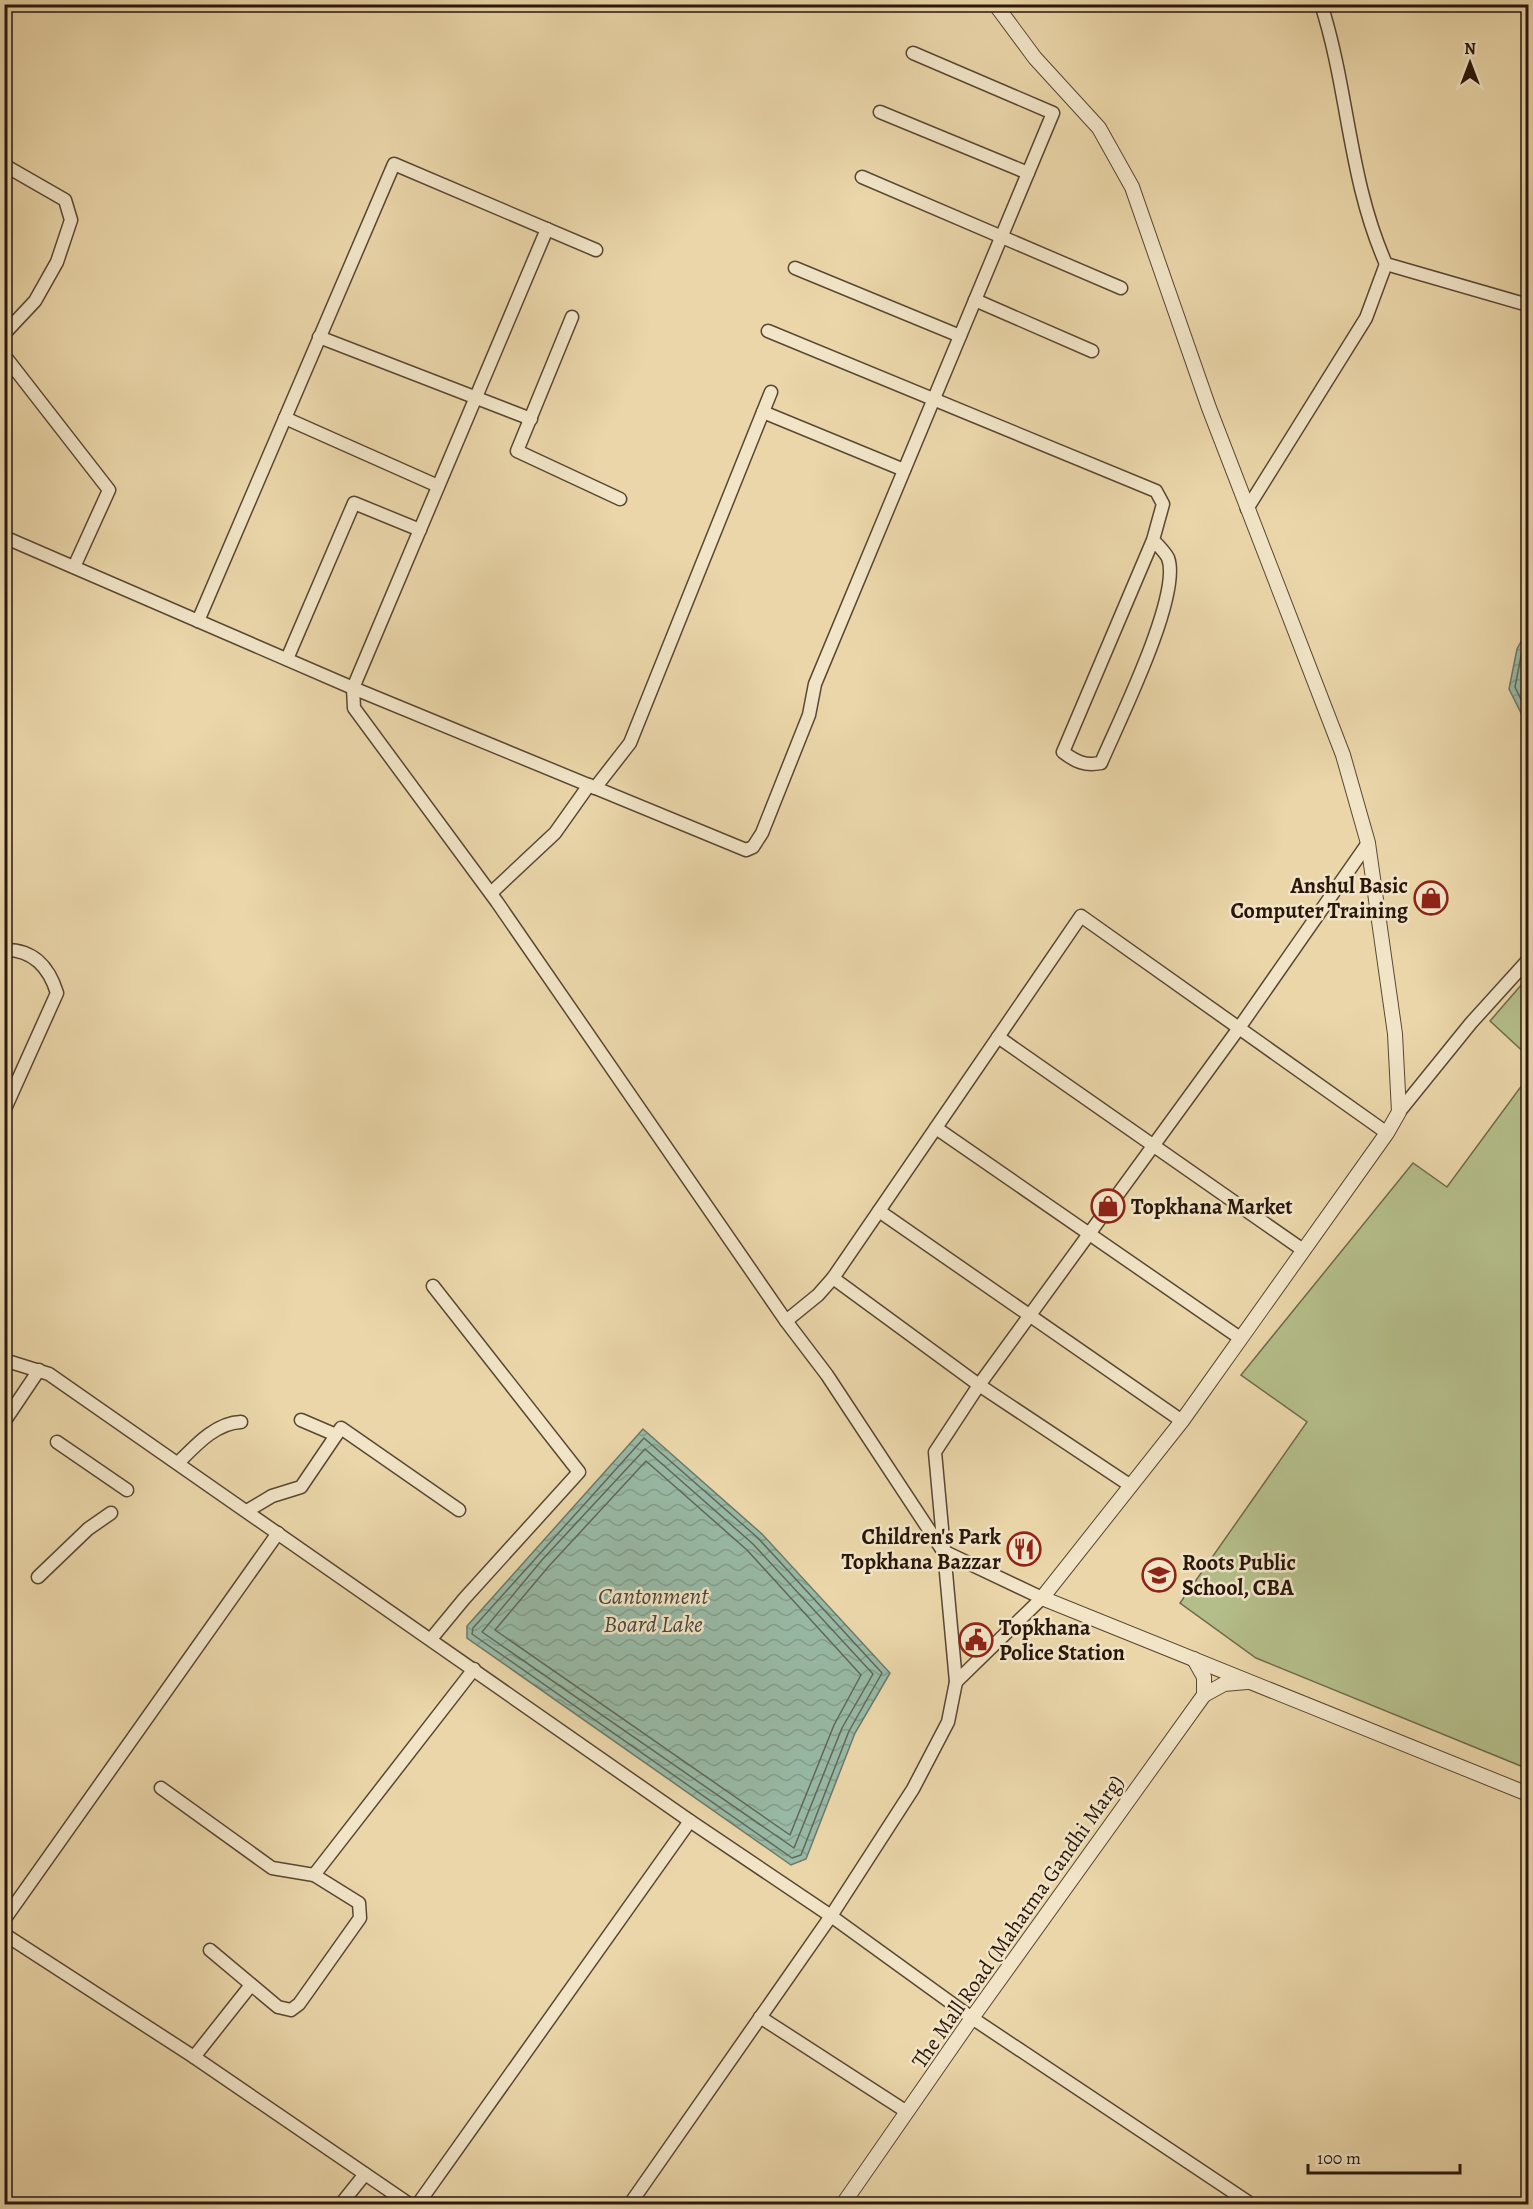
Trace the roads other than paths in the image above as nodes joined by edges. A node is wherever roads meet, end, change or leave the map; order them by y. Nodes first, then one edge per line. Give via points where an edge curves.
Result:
1 (995, 4) edge
2 (1321, 4) edge
3 (913, 54) dead end
4 (880, 112) dead end
5 (4, 165) edge
6 (1028, 173) junction
7 (862, 177) dead end
8 (547, 229) junction
9 (1002, 237) junction
10 (596, 250) dead end
11 (1386, 264) junction
12 (795, 268) dead end
13 (1121, 288) dead end
14 (975, 300) junction
15 (1528, 305) edge
16 (572, 317) dead end
17 (768, 331) dead end
18 (4, 334) edge
19 (960, 336) junction
20 (319, 337) junction
21 (1092, 351) dead end
22 (4, 355) edge
23 (771, 392) dead end
24 (476, 398) junction
25 (934, 400) junction
26 (764, 412) junction
27 (285, 418) junction
28 (531, 419) junction
29 (904, 470) junction
30 (438, 486) junction
31 (620, 499) dead end
32 (1247, 509) junction
33 (420, 530) junction
34 (4, 537) edge
35 (1154, 540) junction
36 (74, 567) junction
37 (198, 621) junction
38 (287, 659) junction
39 (353, 688) junction
40 (592, 787) junction
41 (1368, 843) junction
42 (491, 893) junction
43 (4, 950) edge
44 (1528, 960) edge
45 (1239, 1028) junction
46 (998, 1037) junction
47 (4, 1111) edge
48 (1399, 1112) junction
49 (936, 1128) junction
50 (1387, 1133) junction
51 (1153, 1146) junction
52 (879, 1211) junction
53 (1089, 1234) junction
54 (1303, 1250) junction
55 (833, 1278) junction
56 (433, 1286) dead end
57 (1030, 1316) junction
58 (786, 1322) junction
59 (1240, 1338) junction
60 (4, 1360) edge
61 (39, 1371) junction
62 (979, 1385) junction
63 (301, 1420) dead end
64 (1182, 1420) junction
65 (4, 1422) edge
66 (240, 1422) dead end
67 (336, 1435) junction
68 (57, 1442) dead end
69 (177, 1463) junction
70 (1131, 1486) junction
71 (127, 1490) dead end
72 (459, 1510) dead end
73 (247, 1511) junction
74 (111, 1513) dead end
75 (278, 1533) junction
76 (943, 1551) junction
77 (38, 1576) dead end
78 (1042, 1598) junction
79 (431, 1640) junction
80 (1194, 1659) junction
81 (474, 1669) junction
82 (956, 1682) junction
83 (1250, 1682) junction
84 (1203, 1695) junction
85 (161, 1788) dead end
86 (1528, 1794) edge
87 (690, 1821) junction
88 (314, 1875) junction
89 (831, 1916) junction
90 (4, 1920) edge
91 (4, 1934) edge
92 (210, 1950) dead end
93 (251, 1985) junction
94 (760, 2017) junction
95 (972, 2018) junction
96 (194, 2057) junction
97 (907, 2112) junction
98 (365, 2174) junction
99 (405, 2203) edge
100 (1249, 2204) edge
101 (341, 2205) edge
102 (418, 2205) edge
103 (630, 2205) edge
104 (843, 2205) edge

1 - 32 street via 1035,58 1099,128 1132,187
2 - 11 street via 1354,169
3 - 6 street via 1053,113
4 - 6 street
5 - 18 street via 65,201 71,220 57,262 35,301
6 - 9 street
7 - 9 street
8 - 10 street
8 - 20 street via 394,164
8 - 24 street
9 - 13 street
9 - 14 street
11 - 15 street
11 - 32 street via 1366,318
12 - 19 street
14 - 19 street
14 - 21 street
16 - 28 street
17 - 25 street
19 - 25 street
20 - 24 street
20 - 27 street
22 - 36 street via 109,490
23 - 26 street
24 - 28 street
24 - 30 street
25 - 29 street
25 - 35 street via 1156,491 1163,504
26 - 29 street
26 - 40 street via 630,743
27 - 30 street
27 - 37 street
28 - 31 street via 517,451
29 - 40 street via 815,684 809,715 762,833 753,847 746,850
30 - 33 street
32 - 41 street via 1343,755
33 - 38 street via 354,502
33 - 39 street
34 - 36 street
35 - 35 street via 1063,752 1077,762 1101,762 1159,624 1170,577 1168,558
36 - 37 street
37 - 38 street
38 - 39 street
39 - 40 street
39 - 42 street via 354,708
40 - 42 street via 555,833
41 - 45 street
41 - 48 street via 1395,1034
42 - 58 street
43 - 47 street via 17,949 38,959 52,977 57,993
44 - 48 street via 1470,1023
45 - 46 street via 1081,916
45 - 50 street
45 - 51 street
46 - 49 street
46 - 51 street
48 - 50 street
49 - 52 street
49 - 53 street
50 - 54 street
51 - 53 street
51 - 54 street
52 - 55 street
52 - 57 street
53 - 57 street
53 - 59 street
54 - 59 street
55 - 58 street
55 - 62 street
56 - 79 street via 579,1472
57 - 62 street
57 - 64 street
58 - 76 street via 827,1375
59 - 64 street
60 - 61 street
61 - 65 street
61 - 69 street via 49,1374
62 - 70 street
62 - 76 street via 935,1452
63 - 67 street
64 - 70 street
66 - 69 street via 213,1431
67 - 72 street via 341,1428
67 - 73 street via 301,1487 272,1496
68 - 71 street
69 - 73 street
70 - 78 street
73 - 75 street
74 - 77 street
75 - 79 street
75 - 90 street
76 - 78 street
76 - 82 street
78 - 80 street
78 - 82 street
79 - 81 street
80 - 83 street
80 - 84 street via 1204,1677
81 - 87 street
81 - 88 street
82 - 89 street via 948,1722 913,1788
83 - 84 street via 1224,1684
83 - 86 street
84 - 95 street, The Mall Road (Mahatma Gandhi Marg)
85 - 88 street via 272,1868
87 - 89 street
87 - 102 street
88 - 93 street via 359,1903 360,1918 291,2010 278,2007
89 - 94 street
89 - 95 street
91 - 96 street
92 - 93 street
93 - 96 street
94 - 97 street
94 - 103 street
95 - 97 street, The Mall Road (Mahatma Gandhi Marg)
95 - 100 street
96 - 98 street
97 - 104 street, The Mall Road (Mahatma Gandhi Marg)
98 - 99 street
98 - 101 street

